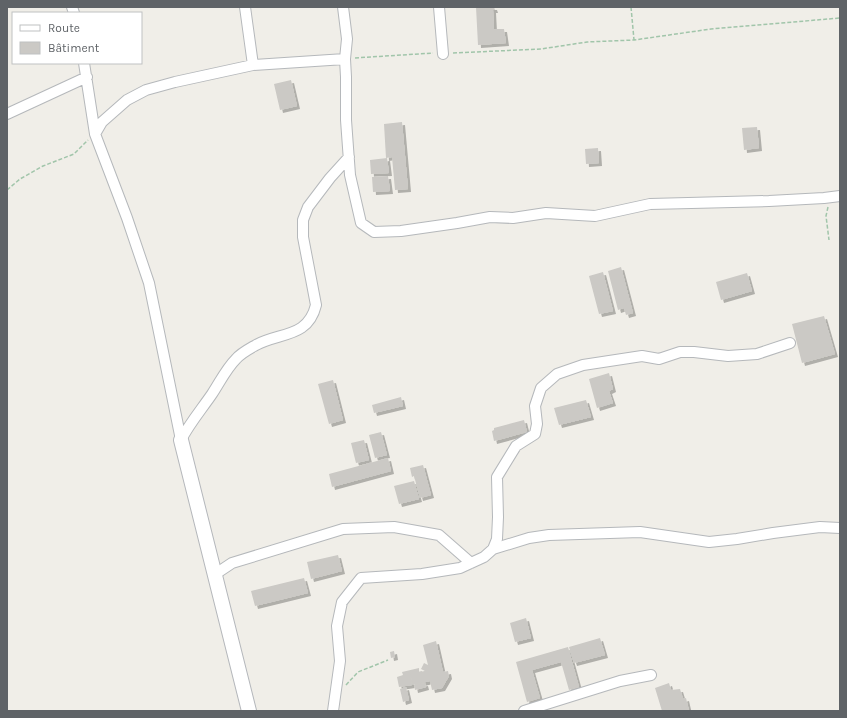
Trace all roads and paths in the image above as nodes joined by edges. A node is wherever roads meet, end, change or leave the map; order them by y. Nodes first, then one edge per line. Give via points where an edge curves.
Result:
1 (245, 7) edge
2 (343, 7) edge
3 (439, 7) edge
4 (631, 7) edge
5 (840, 18) edge
6 (634, 40) junction
7 (443, 54) junction
8 (345, 59) junction
9 (84, 64) edge
10 (253, 65) junction
11 (87, 77) junction
12 (7, 114) edge
13 (94, 134) junction
14 (349, 157) junction
15 (7, 190) edge
16 (835, 196) edge
17 (829, 240) dead end
18 (790, 343) dead end
19 (181, 440) junction
20 (840, 528) edge
21 (493, 549) junction
22 (471, 563) junction
23 (214, 576) junction
24 (388, 660) dead end
25 (651, 675) dead end
26 (335, 696) junction
27 (249, 711) edge
28 (333, 711) edge
29 (524, 711) edge

1 - 10 street
2 - 8 street via 347,39
3 - 7 street
4 - 6 path
5 - 6 path via 711,29
6 - 7 path via 586,42 541,49
7 - 8 path
8 - 10 street
8 - 14 street
9 - 11 street
10 - 13 street via 146,90 127,100 102,122
11 - 12 street
11 - 13 street
13 - 15 path via 74,154 43,166
13 - 19 street via 149,283
14 - 16 street via 350,175 361,223 374,232 401,231 490,217 513,218 546,213 595,216 650,204 769,201
14 - 19 street via 308,207 303,220 303,237 316,305 314,314 298,331 258,344 237,357
16 - 17 path via 826,216
18 - 21 street via 757,354 728,356 680,352 659,359 642,356 583,366 557,374 541,388 535,406 535,434 516,446 497,477 497,539
19 - 23 street
20 - 21 street via 773,533 709,542 640,532 549,535 528,538
21 - 22 street
22 - 23 street via 439,535 394,527 343,529 232,563
22 - 26 street via 460,568 422,574 361,578 342,602 337,626 340,661
23 - 27 street
24 - 26 path via 358,672
25 - 29 street via 620,681
26 - 28 street

